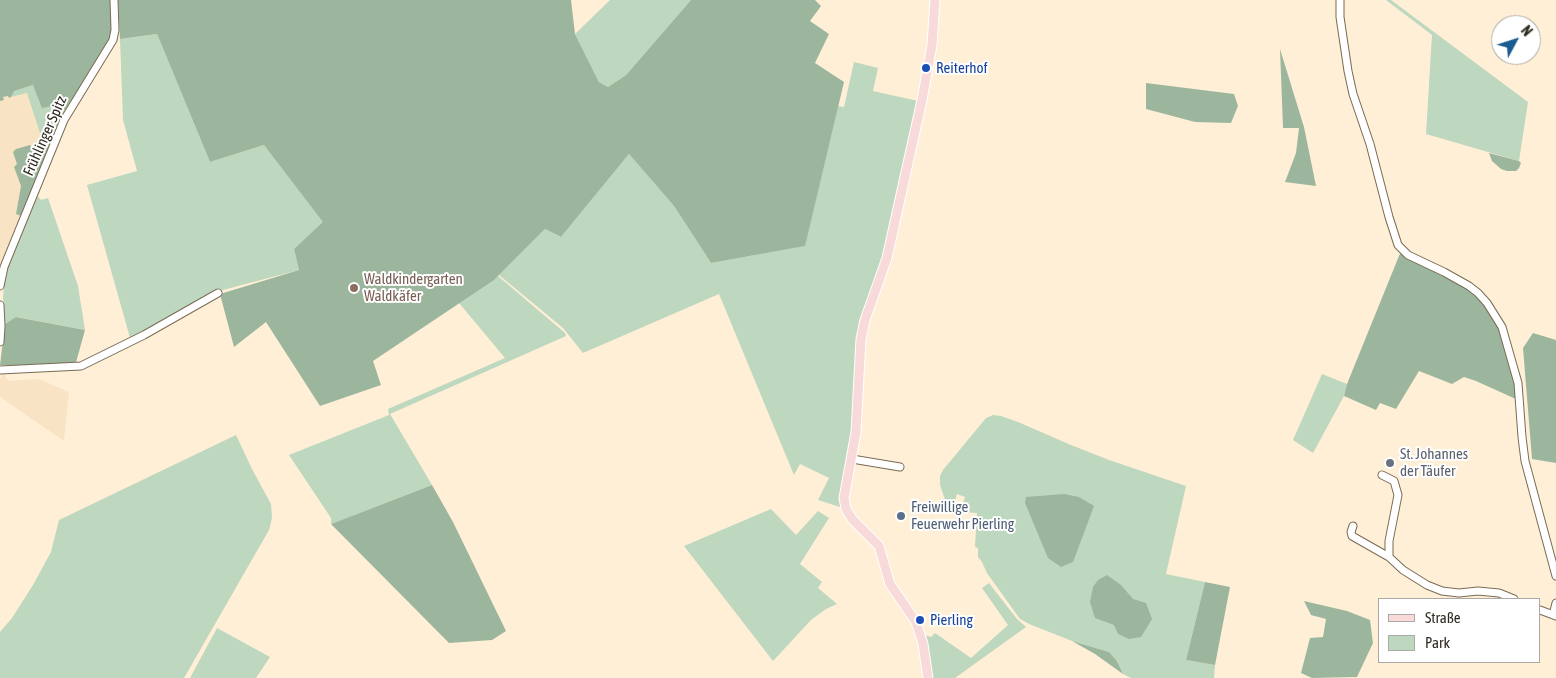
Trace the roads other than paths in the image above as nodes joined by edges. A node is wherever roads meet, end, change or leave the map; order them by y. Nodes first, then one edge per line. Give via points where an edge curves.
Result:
1 (114, 0) edge
2 (935, 0) edge
3 (1340, 0) edge
4 (0, 286) edge
5 (218, 293) dead end
6 (0, 305) edge
7 (0, 342) edge
8 (0, 370) edge
9 (852, 459) junction
10 (900, 467) dead end
11 (1382, 475) dead end
12 (1353, 526) dead end
13 (1390, 557) junction
14 (1556, 576) edge
15 (1512, 598) edge
16 (1556, 603) edge
17 (1541, 610) edge
18 (1555, 616) edge
19 (928, 678) edge

1 - 4 street, Frühlinger Spitz via 113,40 64,120 4,267
2 - 9 main road via 932,45 922,100 887,258 861,339
3 - 14 street via 1348,71 1398,245 1408,255 1478,293 1502,327 1518,384 1525,461
5 - 8 street via 81,366
6 - 7 street
9 - 10 street
9 - 19 main road via 845,504 852,519 879,546 890,584 916,622
11 - 13 street via 1394,481 1398,495 1389,541
12 - 13 street via 1352,536
13 - 15 street via 1403,570 1442,591 1499,593
16 - 18 street
17 - 18 street

